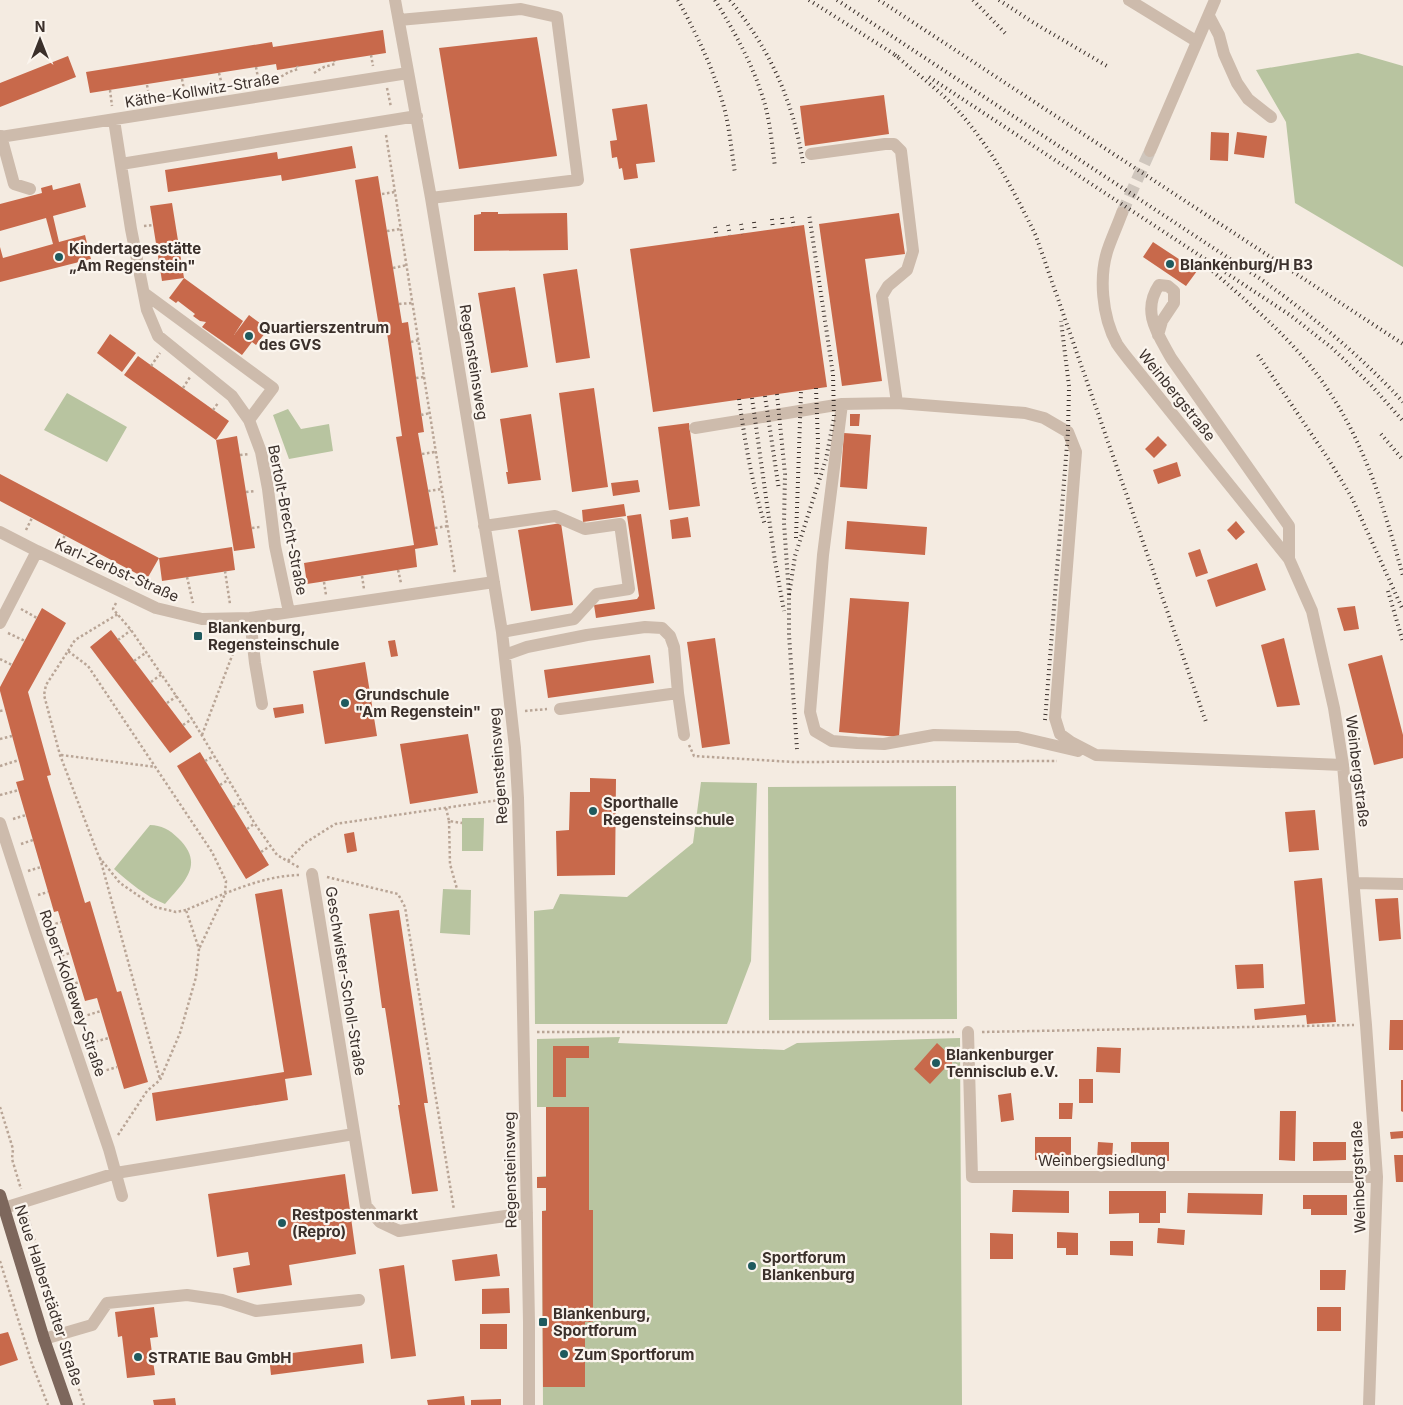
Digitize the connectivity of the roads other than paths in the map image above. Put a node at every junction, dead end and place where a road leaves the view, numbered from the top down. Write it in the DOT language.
graph roads {
  1 [pos="395,0"];
  2 [pos="1129,0"];
  3 [pos="1215,0"];
  4 [pos="1209,16"];
  5 [pos="399,20"];
  6 [pos="1196,41"];
  7 [pos="408,73"];
  8 [pos="417,116"];
  9 [pos="1271,117"];
  10 [pos="114,120"];
  11 [pos="1,137"];
  12 [pos="1150,151"];
  13 [pos="811,154"];
  14 [pos="121,164"];
  15 [pos="30,189"];
  16 [pos="431,198"];
  17 [pos="1122,213"];
  18 [pos="144,293"];
  19 [pos="1158,335"];
  20 [pos="897,403"];
  21 [pos="842,404"];
  22 [pos="250,420"];
  23 [pos="695,428"];
  24 [pos="484,526"];
  25 [pos="0,532"];
  26 [pos="37,551"];
  27 [pos="1289,560"];
  28 [pos="494,582"];
  29 [pos="289,612"];
  30 [pos="240,619"];
  31 [pos="4,628"];
  32 [pos="502,632"];
  33 [pos="505,654"];
  34 [pos="678,693"];
  35 [pos="262,704"];
  36 [pos="560,709"];
  37 [pos="684,735"];
  38 [pos="1096,755"];
  39 [pos="1343,765"];
  40 [pos="0,822"];
  41 [pos="312,874"];
  42 [pos="1354,884"];
  43 [pos="1403,884"];
  44 [pos="968,1032"];
  45 [pos="354,1134"];
  46 [pos="116,1173"];
  47 [pos="1377,1176"];
  48 [pos="122,1196"];
  49 [pos="2,1201"];
  50 [pos="527,1213"];
  51 [pos="359,1300"];
  52 [pos="44,1339"];
  53 [pos="67,1405"];
  54 [pos="529,1405"];
  55 [pos="1369,1405"];
  1 -- 5 [label="street, Regensteinsweg"];
  2 -- 6 [label="street"];
  3 -- 4 [label="street"];
  4 -- 6 [label="street"];
  4 -- 9 [label="street"];
  5 -- 7 [label="street, Regensteinsweg"];
  5 -- 16 [label="street"];
  6 -- 12 [label="street"];
  7 -- 8 [label="street, Regensteinsweg"];
  7 -- 10 [label="street, Käthe-Kollwitz-Straße"];
  8 -- 14 [label="street"];
  8 -- 16 [label="street, Regensteinsweg"];
  10 -- 11 [label="street, Käthe-Kollwitz-Straße"];
  10 -- 14 [label="street, Bertolt-Brecht-Straße"];
  11 -- 15 [label="street"];
  13 -- 20 [label="street"];
  14 -- 18 [label="street, Bertolt-Brecht-Straße"];
  16 -- 24 [label="street, Regensteinsweg"];
  17 -- 27 [label="street, Weinbergstraße"];
  18 -- 22 [label="street, Bertolt-Brecht-Straße"];
  18 -- 22 [label="street"];
  19 -- 27 [label="street"];
  20 -- 21 [label="street"];
  20 -- 38 [label="street"];
  21 -- 23 [label="street"];
  21 -- 38 [label="street"];
  22 -- 29 [label="street, Bertolt-Brecht-Straße"];
  24 -- 28 [label="street, Regensteinsweg"];
  24 -- 32 [label="street"];
  25 -- 26 [label="street, Karl-Zerbst-Straße"];
  26 -- 30 [label="street, Karl-Zerbst-Straße"];
  26 -- 31 [label="street"];
  27 -- 39 [label="street, Weinbergstraße"];
  28 -- 29 [label="street, Karl-Zerbst-Straße"];
  28 -- 32 [label="street, Regensteinsweg"];
  29 -- 30 [label="street, Karl-Zerbst-Straße"];
  30 -- 35 [label="street"];
  32 -- 33 [label="street, Regensteinsweg"];
  33 -- 34 [label="street"];
  33 -- 50 [label="street, Regensteinsweg"];
  34 -- 36 [label="street"];
  34 -- 37 [label="street"];
  38 -- 39 [label="street"];
  39 -- 42 [label="street, Weinbergstraße"];
  40 -- 46 [label="street, Robert-Koldewey-Straße"];
  41 -- 45 [label="street, Geschwister-Scholl-Straße"];
  42 -- 43 [label="street"];
  42 -- 47 [label="street, Weinbergstraße"];
  44 -- 47 [label="street, Weinbergsiedlung"];
  45 -- 46 [label="street"];
  45 -- 50 [label="street, Geschwister-Scholl-Straße"];
  46 -- 48 [label="street, Robert-Koldewey-Straße"];
  46 -- 49 [label="street"];
  47 -- 55 [label="street, Weinbergstraße"];
  49 -- 52 [label="main road, Neue Halberstädter Straße"];
  50 -- 54 [label="street, Regensteinsweg"];
  51 -- 52 [label="street"];
  52 -- 53 [label="main road, Neue Halberstädter Straße"];
}
